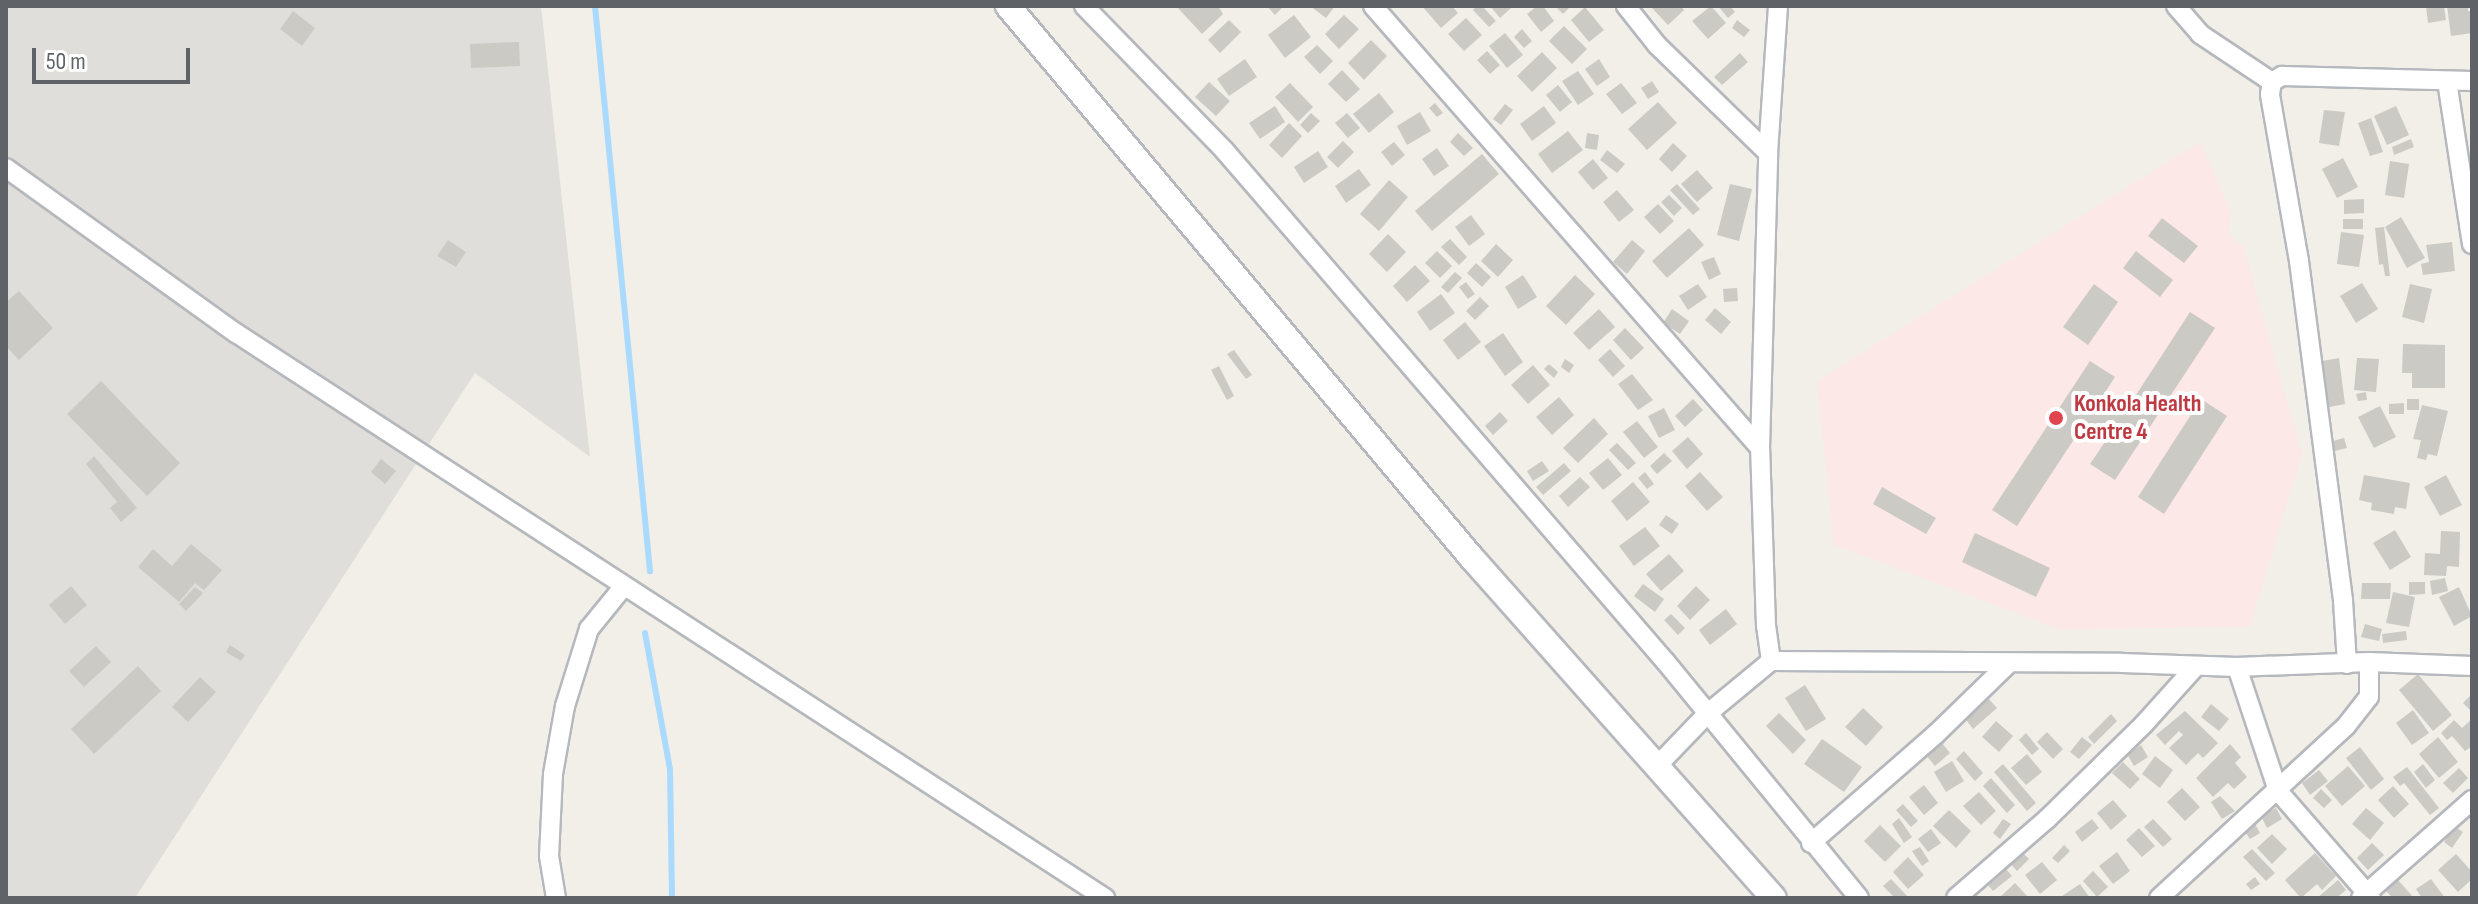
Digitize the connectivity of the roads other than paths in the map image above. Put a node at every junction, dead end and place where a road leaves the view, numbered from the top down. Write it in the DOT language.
graph roads {
  1 [pos="1008,6"];
  2 [pos="1084,6"];
  3 [pos="1373,6"];
  4 [pos="1626,6"];
  5 [pos="1778,6"];
  6 [pos="2176,6"];
  7 [pos="2447,81"];
  8 [pos="2472,81"];
  9 [pos="2272,82"];
  10 [pos="1768,153"];
  11 [pos="6,168"];
  12 [pos="2472,244"];
  13 [pos="1760,448"];
  14 [pos="624,586"];
  15 [pos="1771,661"];
  16 [pos="2369,662"];
  17 [pos="2347,664"];
  18 [pos="2007,665"];
  19 [pos="2196,666"];
  20 [pos="2472,666"];
  21 [pos="2237,667"];
  22 [pos="1707,714"];
  23 [pos="1658,765"];
  24 [pos="2278,791"];
  25 [pos="2472,800"];
  26 [pos="1811,843"];
  27 [pos="2366,896"];
  28 [pos="556,898"];
  29 [pos="1105,898"];
  30 [pos="1774,898"];
  31 [pos="1859,898"];
  32 [pos="1956,898"];
  33 [pos="2159,898"];
  1 -- 23 [label="street"];
  2 -- 22 [label="street"];
  3 -- 13 [label="street"];
  4 -- 10 [label="street"];
  5 -- 10 [label="street"];
  6 -- 9 [label="street"];
  7 -- 8 [label="street"];
  7 -- 9 [label="street"];
  7 -- 12 [label="street"];
  9 -- 17 [label="street"];
  10 -- 13 [label="street"];
  11 -- 14 [label="street"];
  13 -- 15 [label="street"];
  14 -- 28 [label="street"];
  14 -- 29 [label="street"];
  15 -- 18 [label="street"];
  15 -- 22 [label="street"];
  16 -- 17 [label="street"];
  16 -- 20 [label="street"];
  16 -- 24 [label="street"];
  17 -- 21 [label="street"];
  18 -- 19 [label="street"];
  18 -- 26 [label="street"];
  19 -- 21 [label="street"];
  19 -- 32 [label="street"];
  21 -- 24 [label="street"];
  22 -- 23 [label="street"];
  22 -- 26 [label="street"];
  23 -- 30 [label="street"];
  24 -- 27 [label="street"];
  24 -- 33 [label="street"];
  25 -- 27 [label="street"];
  26 -- 31 [label="street"];
}
